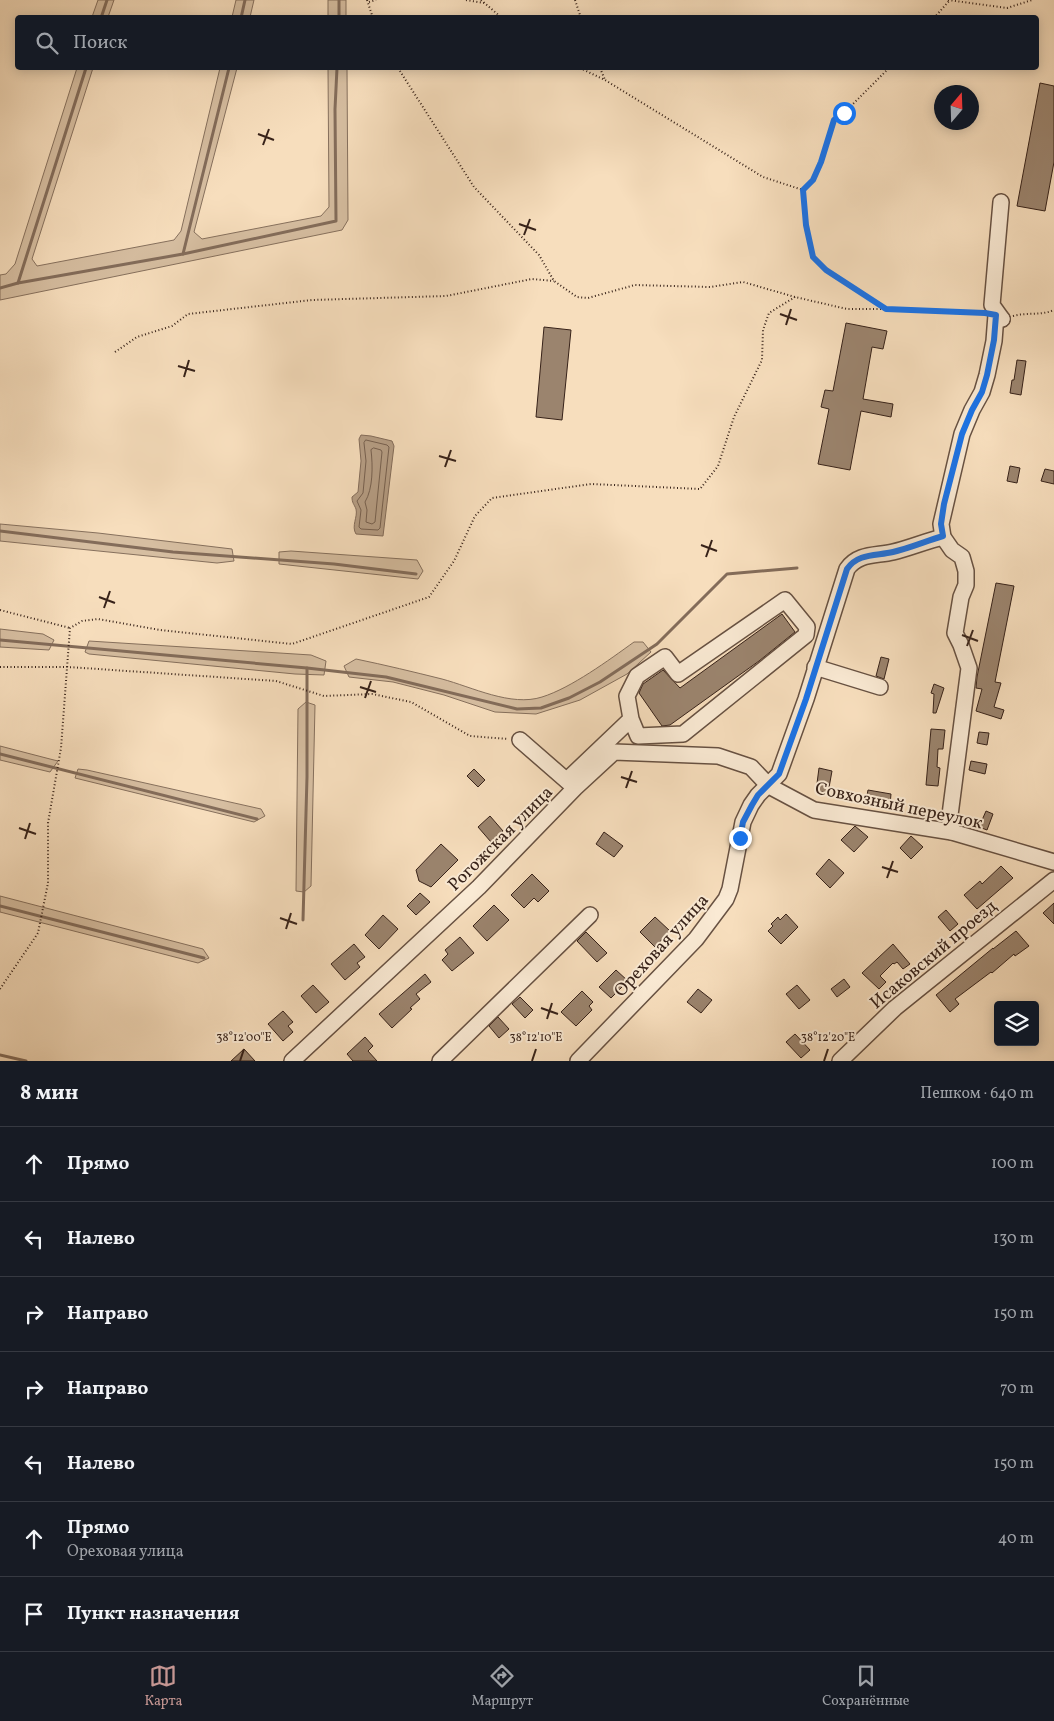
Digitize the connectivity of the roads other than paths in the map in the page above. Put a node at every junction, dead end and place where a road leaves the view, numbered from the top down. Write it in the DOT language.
graph roads {
  1 [pos="1001,202"];
  2 [pos="943,536"];
  3 [pos="815,667"];
  4 [pos="880,687"];
  5 [pos="631,719"];
  6 [pos="520,740"];
  7 [pos="571,784"];
  8 [pos="769,786"];
  9 [pos="952,832"];
  10 [pos="1054,862"];
  11 [pos="1054,880"];
  12 [pos="590,915"];
  13 [pos="292,1061"];
  14 [pos="440,1061"];
  15 [pos="578,1061"];
  16 [pos="840,1061"];
  1 -- 2 [label="street"];
  2 -- 3 [label="street, Ореховая улица"];
  2 -- 9 [label="street"];
  3 -- 4 [label="street"];
  3 -- 8 [label="street, Ореховая улица"];
  5 -- 5 [label="street"];
  5 -- 7 [label="street"];
  6 -- 7 [label="street"];
  7 -- 8 [label="street, Рогожская улица"];
  7 -- 13 [label="street, Рогожская улица"];
  8 -- 9 [label="street, Совхозный переулок"];
  8 -- 15 [label="street, Ореховая улица"];
  9 -- 10 [label="street, Совхозный переулок"];
  11 -- 16 [label="street, Исаковский проезд"];
  12 -- 14 [label="street"];
}
